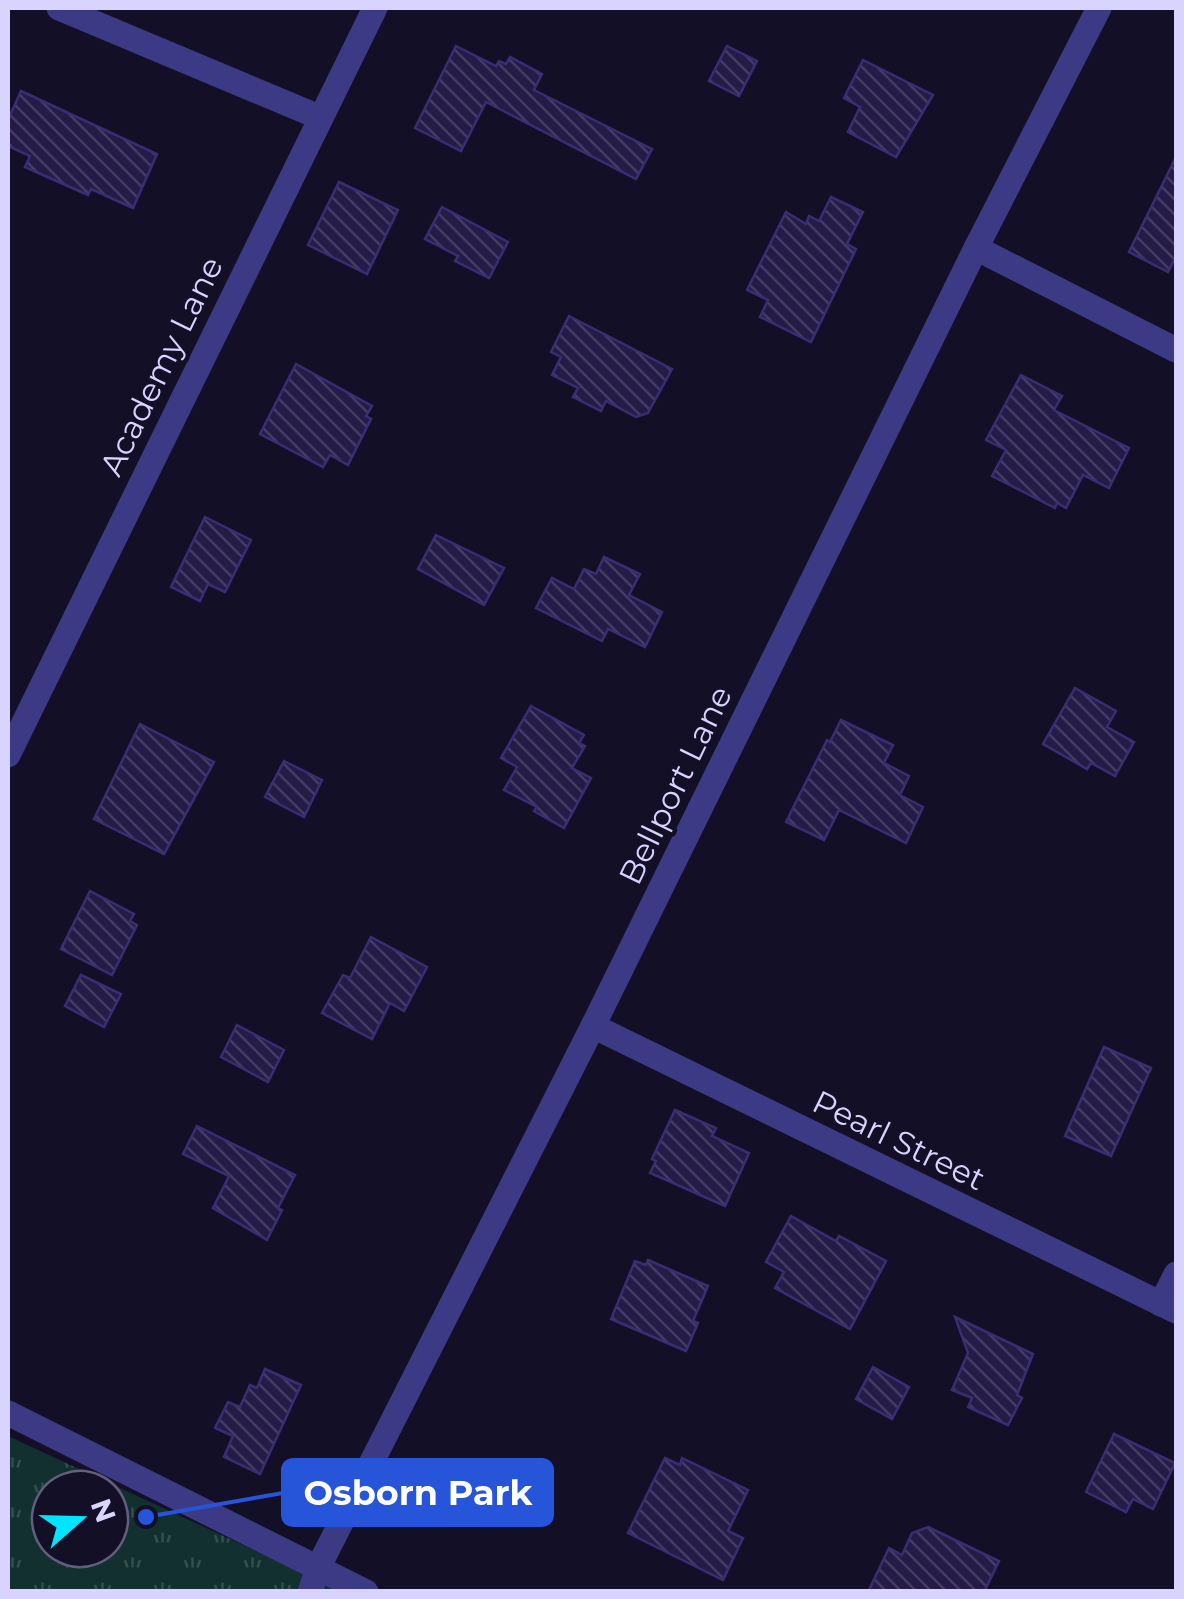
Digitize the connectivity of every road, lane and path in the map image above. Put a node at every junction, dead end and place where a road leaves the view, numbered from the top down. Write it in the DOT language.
graph roads {
  1 [pos="59,8"];
  2 [pos="375,8"];
  3 [pos="1099,8"];
  4 [pos="320,117"];
  5 [pos="976,248"];
  6 [pos="1176,350"];
  7 [pos="8,754"];
  8 [pos="593,1026"];
  9 [pos="1176,1274"];
  10 [pos="1169,1308"];
  11 [pos="8,1414"];
  12 [pos="314,1580"];
  13 [pos="366,1592"];
  1 -- 4 [label="street"];
  2 -- 4 [label="street, Academy Lane"];
  3 -- 5 [label="street, Bellport Lane"];
  4 -- 7 [label="street, Academy Lane"];
  5 -- 6 [label="street"];
  5 -- 8 [label="street, Bellport Lane"];
  8 -- 10 [label="street, Pearl Street"];
  8 -- 12 [label="street, Bellport Lane"];
  9 -- 10 [label="street"];
  11 -- 12 [label="street"];
  12 -- 13 [label="street"];
}
